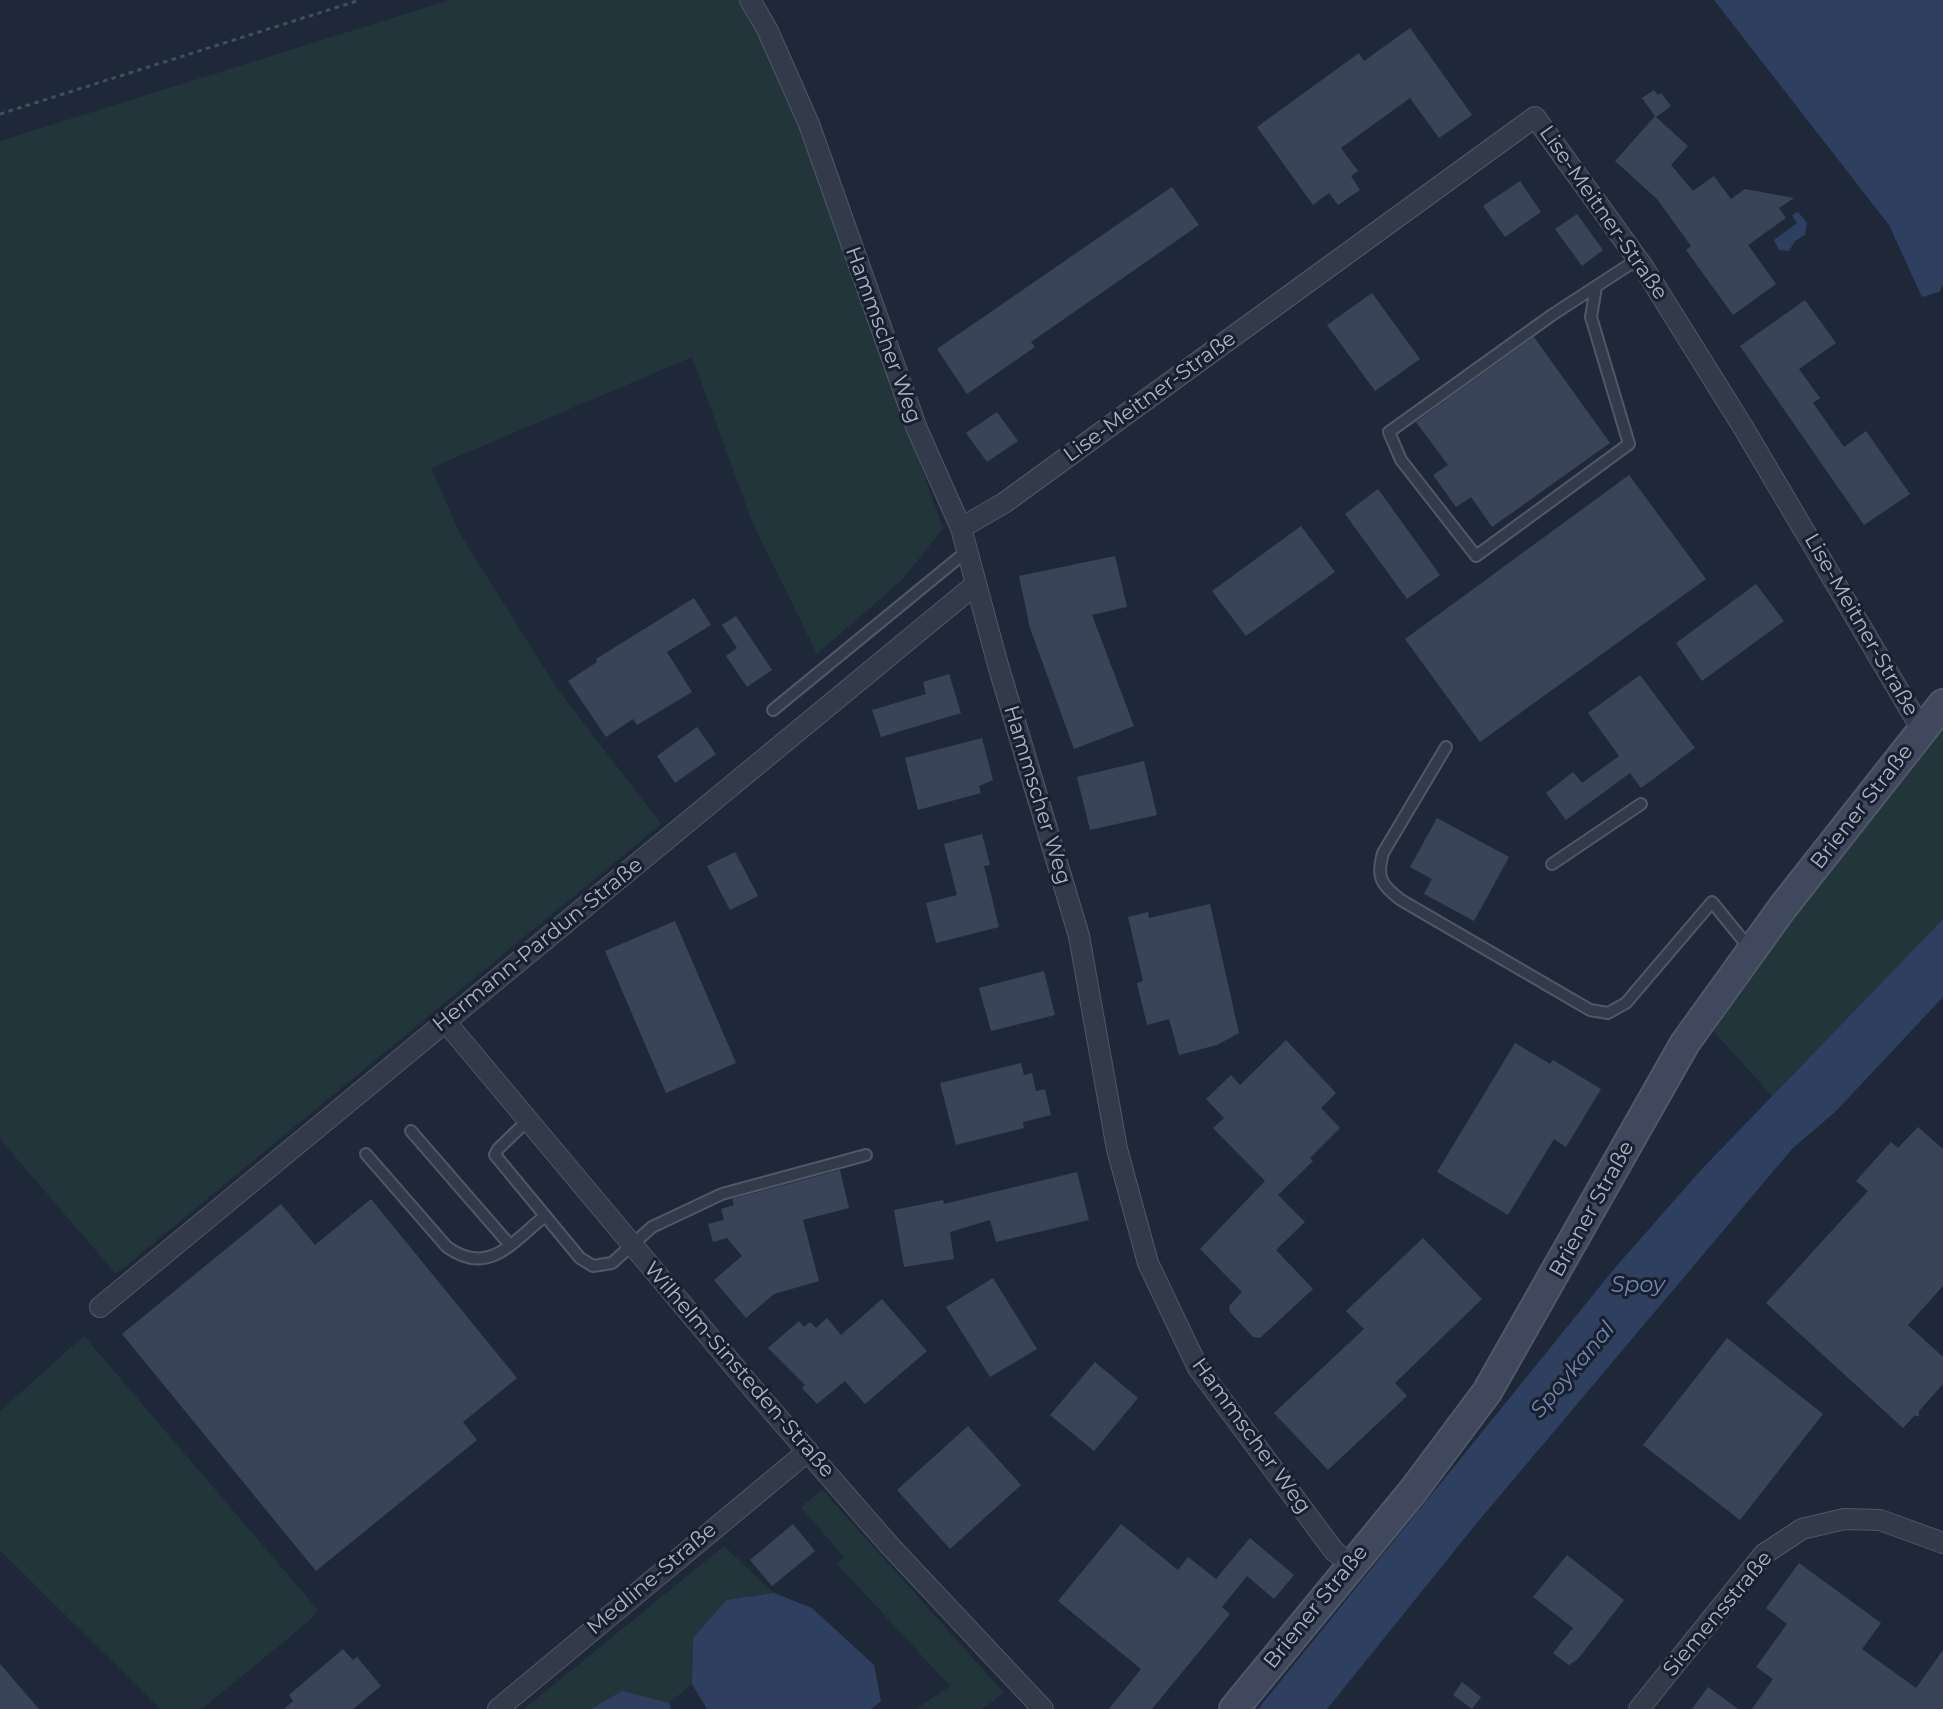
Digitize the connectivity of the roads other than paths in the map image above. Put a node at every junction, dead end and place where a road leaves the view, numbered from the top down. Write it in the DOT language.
graph roads {
  1 [pos="750,0"];
  2 [pos="1638,259"];
  3 [pos="1596,287"];
  4 [pos="961,528"];
  5 [pos="967,551"];
  6 [pos="976,584"];
  7 [pos="1943,704"];
  8 [pos="773,710"];
  9 [pos="1922,730"];
  10 [pos="1446,747"];
  11 [pos="1641,804"];
  12 [pos="1552,864"];
  13 [pos="1751,950"];
  14 [pos="445,1021"];
  15 [pos="527,1121"];
  16 [pos="411,1131"];
  17 [pos="366,1154"];
  18 [pos="866,1155"];
  19 [pos="545,1216"];
  20 [pos="509,1244"];
  21 [pos="631,1244"];
  22 [pos="100,1307"];
  23 [pos="808,1451"];
  24 [pos="1943,1543"];
  25 [pos="1350,1564"];
  26 [pos="498,1709"];
  27 [pos="1042,1709"];
  28 [pos="1234,1709"];
  29 [pos="1639,1709"];
  1 -- 4 [label="street, Hammscher Weg"];
  2 -- 3 [label="lane"];
  2 -- 4 [label="street, Lise-Meitner-Straße"];
  2 -- 9 [label="street, Lise-Meitner-Straße"];
  3 -- 3 [label="lane"];
  4 -- 5 [label="street, Hammscher Weg"];
  5 -- 6 [label="street, Hammscher Weg"];
  5 -- 8 [label="lane"];
  6 -- 14 [label="street, Hermann-Pardun-Straße"];
  6 -- 25 [label="street, Hammscher Weg"];
  7 -- 9 [label="street, Briener Straße"];
  9 -- 13 [label="street, Briener Straße"];
  10 -- 13 [label="lane"];
  11 -- 12 [label="lane"];
  13 -- 25 [label="street, Briener Straße"];
  14 -- 15 [label="street, Wilhelm-Sinsteden-Straße"];
  14 -- 22 [label="street, Hermann-Pardun-Straße"];
  15 -- 19 [label="lane"];
  15 -- 21 [label="street, Wilhelm-Sinsteden-Straße"];
  16 -- 20 [label="lane"];
  17 -- 20 [label="lane"];
  18 -- 21 [label="lane"];
  19 -- 20 [label="lane"];
  19 -- 21 [label="lane"];
  21 -- 23 [label="street, Wilhelm-Sinsteden-Straße"];
  23 -- 26 [label="street, Medline-Straße"];
  23 -- 27 [label="street, Wilhelm-Sinsteden-Straße"];
  24 -- 29 [label="street, Siemensstraße"];
  25 -- 28 [label="street, Briener Straße"];
}
